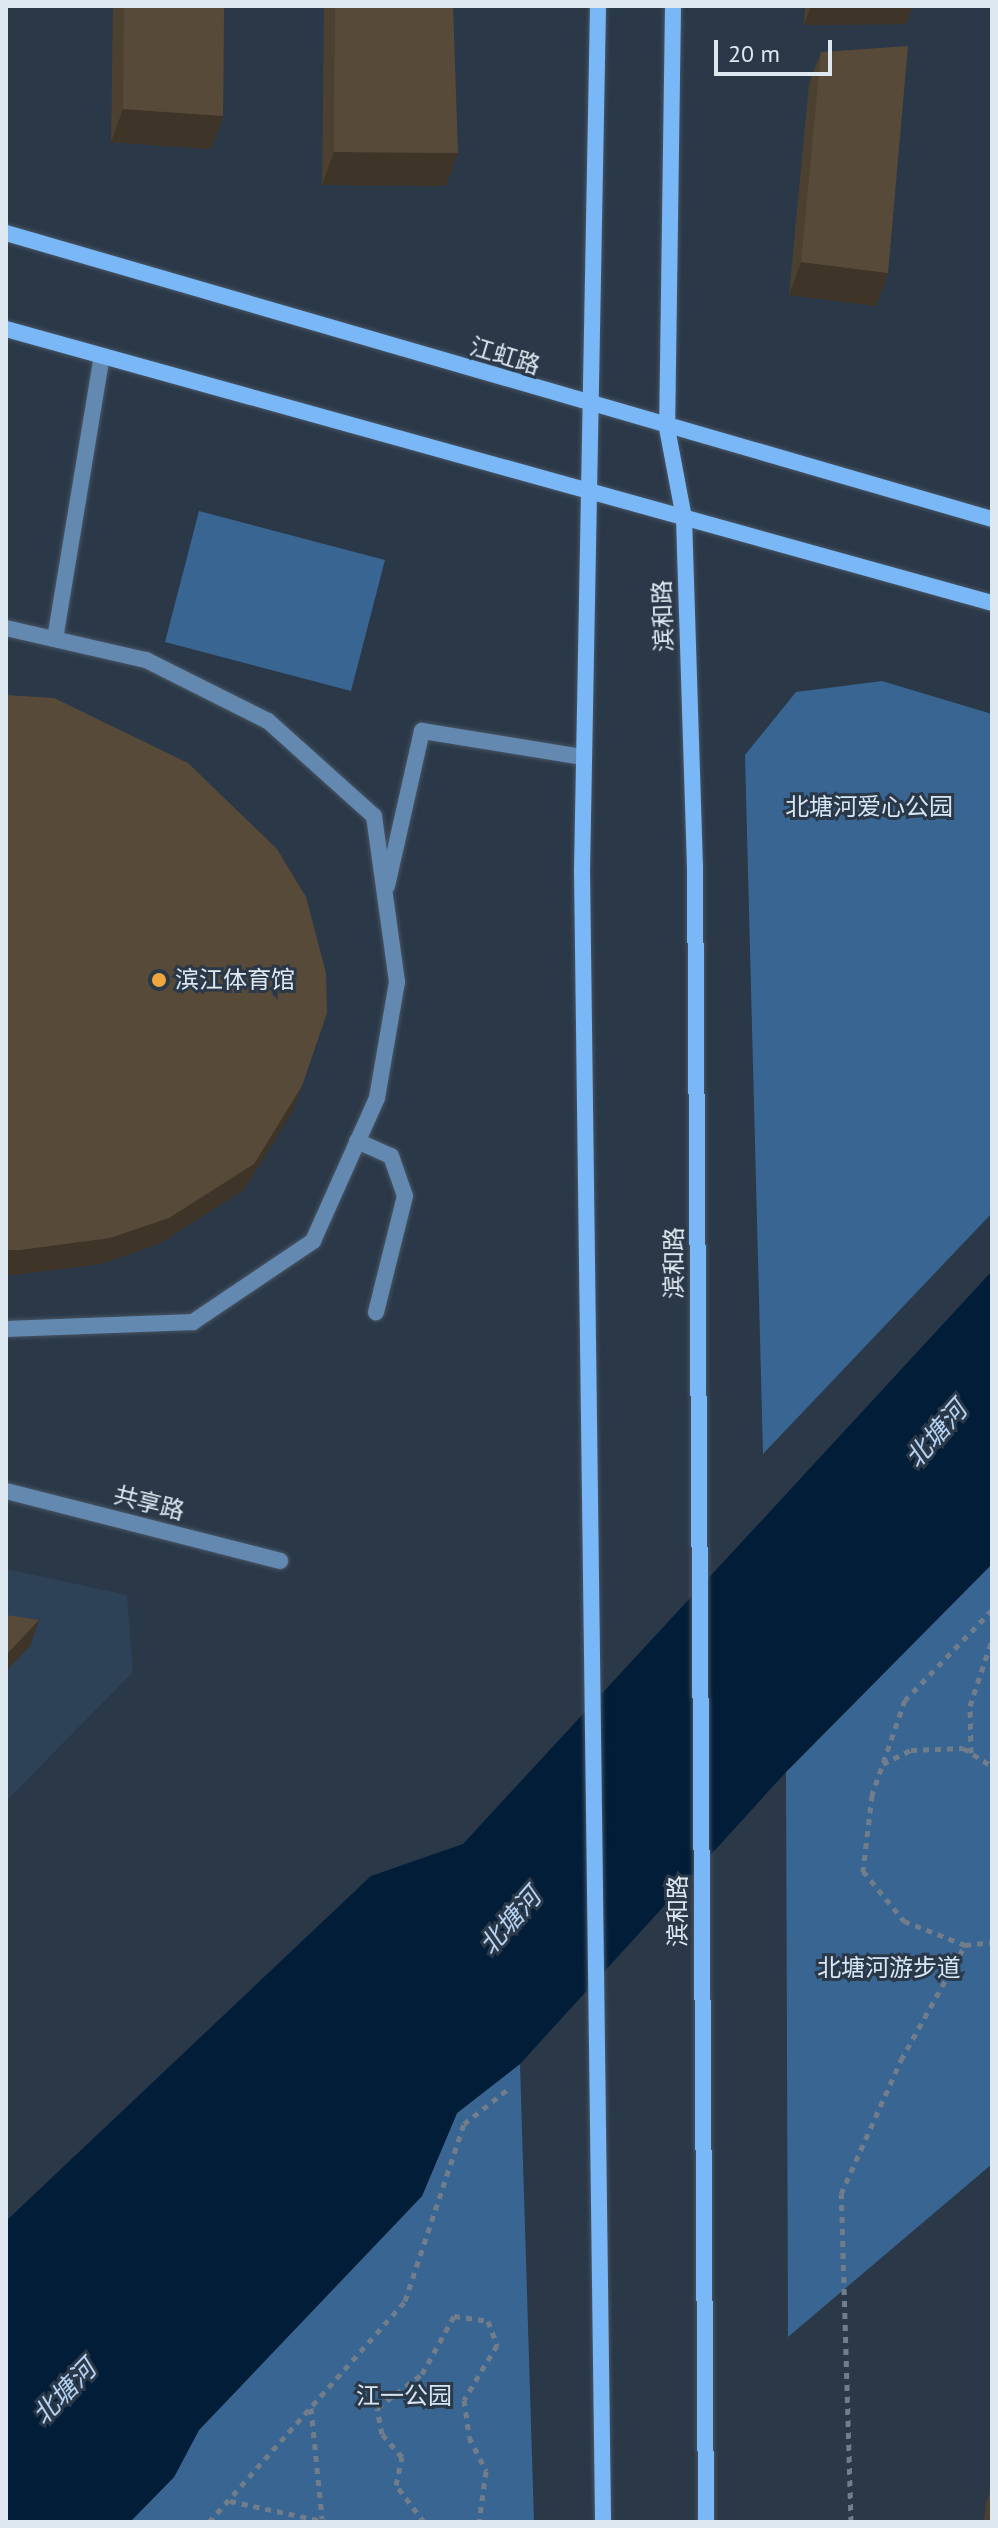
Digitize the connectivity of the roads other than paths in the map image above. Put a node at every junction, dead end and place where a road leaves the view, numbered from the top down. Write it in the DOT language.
graph roads {
  1 [pos="598,6"];
  2 [pos="673,6"];
  3 [pos="6,233"];
  4 [pos="6,329"];
  5 [pos="102,356"];
  6 [pos="591,406"];
  7 [pos="667,428"];
  8 [pos="590,488"];
  9 [pos="684,518"];
  10 [pos="992,519"];
  11 [pos="992,603"];
  12 [pos="6,628"];
  13 [pos="55,639"];
  14 [pos="583,757"];
  15 [pos="385,896"];
  16 [pos="357,1141"];
  17 [pos="376,1312"];
  18 [pos="6,1329"];
  19 [pos="6,1491"];
  20 [pos="280,1561"];
  21 [pos="603,2522"];
  22 [pos="706,2522"];
  1 -- 6 [label="main road"];
  2 -- 7 [label="main road, 滨和路"];
  3 -- 6 [label="main road, 江虹路"];
  4 -- 5 [label="main road"];
  5 -- 8 [label="main road"];
  5 -- 13 [label="street"];
  6 -- 7 [label="main road, 江虹路"];
  6 -- 8 [label="main road"];
  7 -- 9 [label="main road, 滨和路"];
  7 -- 10 [label="main road, 江虹路"];
  8 -- 9 [label="main road"];
  8 -- 14 [label="main road"];
  9 -- 11 [label="main road"];
  9 -- 22 [label="main road, 滨和路"];
  12 -- 13 [label="street"];
  13 -- 15 [label="street"];
  14 -- 15 [label="street"];
  14 -- 21 [label="main road"];
  15 -- 16 [label="street"];
  16 -- 17 [label="street"];
  16 -- 18 [label="street"];
  19 -- 20 [label="street, 共享路"];
}
